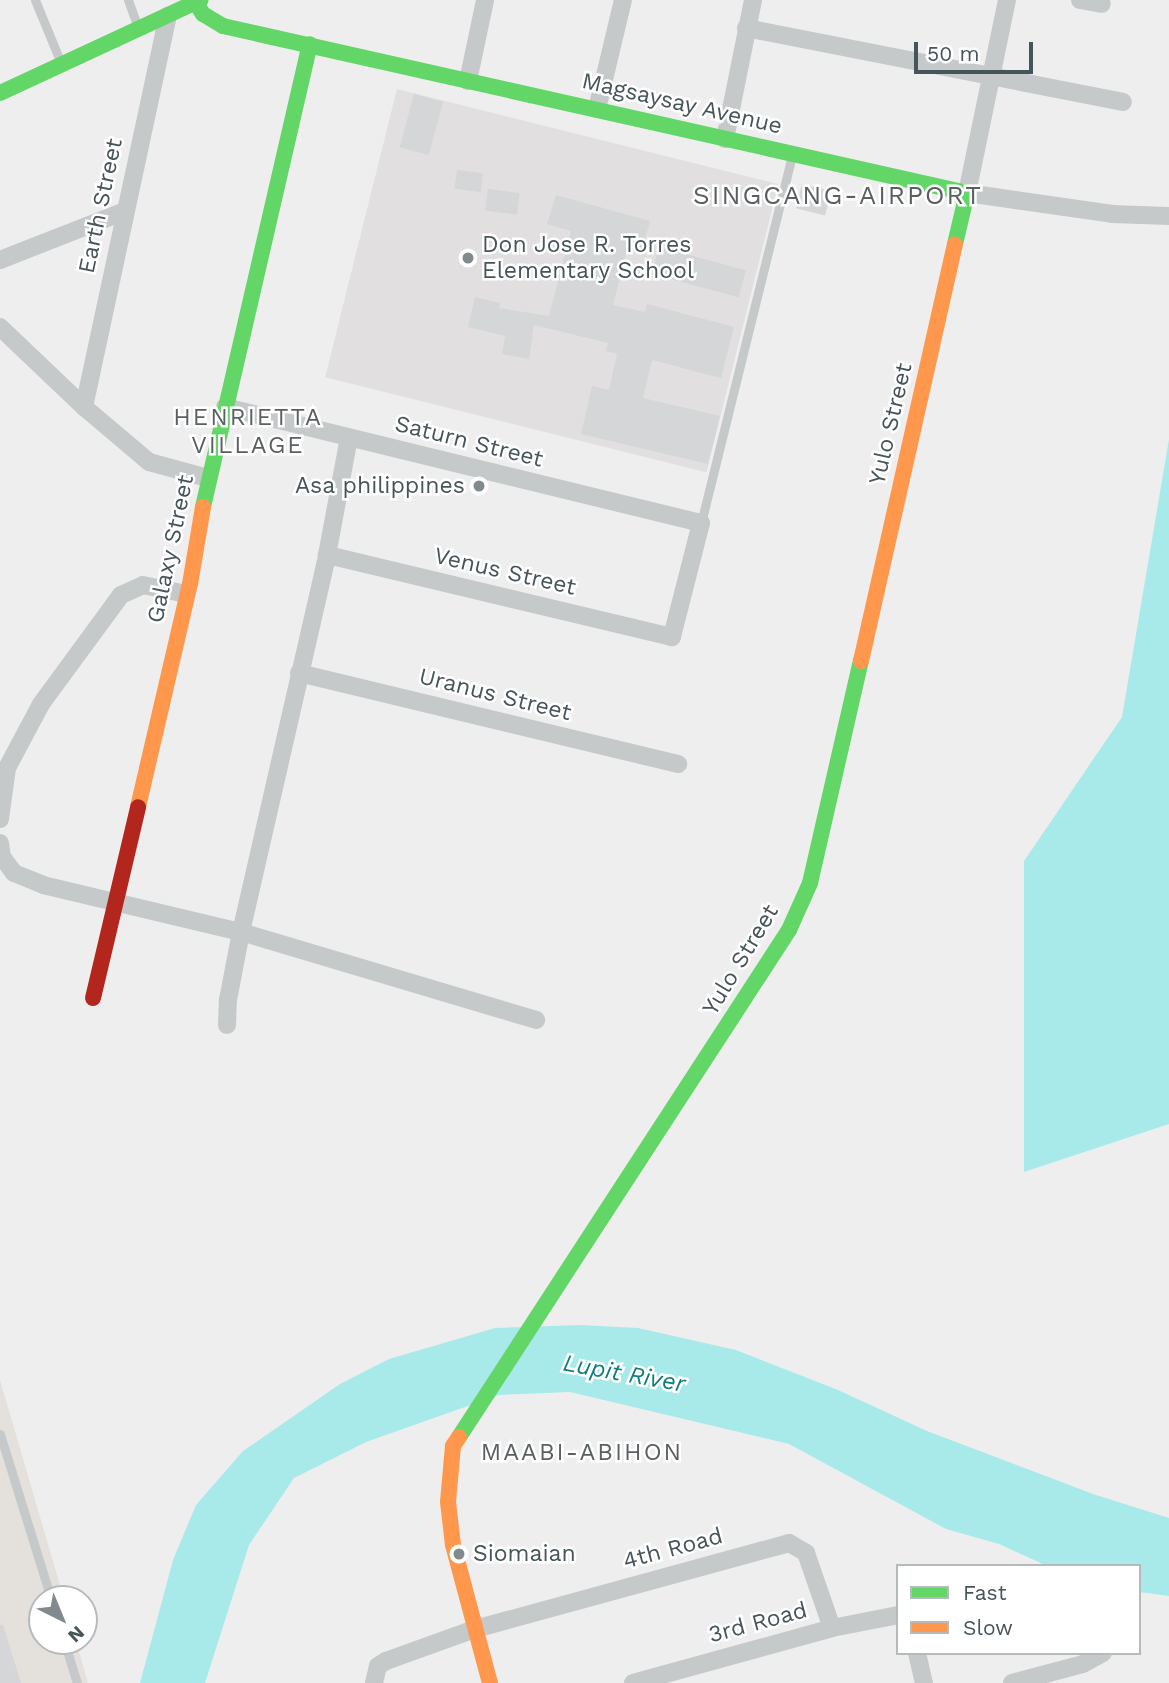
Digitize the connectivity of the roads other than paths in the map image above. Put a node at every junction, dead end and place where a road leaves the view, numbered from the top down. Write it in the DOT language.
graph roads {
  1 [pos="34,0"];
  2 [pos="128,0"];
  3 [pos="485,0"];
  4 [pos="623,0"];
  5 [pos="753,0"];
  6 [pos="1007,0"];
  7 [pos="1080,0"];
  8 [pos="198,1"];
  9 [pos="1102,4"];
  10 [pos="168,16"];
  11 [pos="138,28"];
  12 [pos="746,28"];
  13 [pos="310,44"];
  14 [pos="61,63"];
  15 [pos="990,76"];
  16 [pos="468,81"];
  17 [pos="0,93"];
  18 [pos="1123,102"];
  19 [pos="597,109"];
  20 [pos="725,139"];
  21 [pos="792,155"];
  22 [pos="967,193"];
  23 [pos="125,211"];
  24 [pos="1169,216"];
  25 [pos="0,260"];
  26 [pos="0,327"];
  27 [pos="83,407"];
  28 [pos="225,407"];
  29 [pos="349,438"];
  30 [pos="208,478"];
  31 [pos="701,523"];
  32 [pos="327,555"];
  33 [pos="186,594"];
  34 [pos="299,673"];
  35 [pos="678,764"];
  36 [pos="0,819"];
  37 [pos="1,850"];
  38 [pos="114,900"];
  39 [pos="241,932"];
  40 [pos="93,999"];
  41 [pos="536,1020"];
  42 [pos="227,1025"];
  43 [pos="0,1434"];
  44 [pos="47,1585"];
  45 [pos="896,1615"];
  46 [pos="832,1628"];
  47 [pos="475,1629"];
  48 [pos="68,1655"];
  49 [pos="917,1655"];
  50 [pos="1099,1655"];
  51 [pos="77,1683"];
  52 [pos="374,1683"];
  53 [pos="490,1683"];
  54 [pos="633,1683"];
  55 [pos="924,1683"];
  56 [pos="1012,1683"];
  1 -- 14 [label="lane"];
  2 -- 11 [label="lane"];
  3 -- 16 [label="street"];
  4 -- 19 [label="street"];
  5 -- 12 [label="street"];
  6 -- 15 [label="street"];
  7 -- 9 [label="street"];
  8 -- 10 [label="street"];
  8 -- 13 [label="street, Magsaysay Avenue"];
  10 -- 11 [label="street"];
  10 -- 23 [label="street, Earth Street"];
  11 -- 14 [label="street"];
  12 -- 15 [label="street"];
  12 -- 20 [label="street"];
  13 -- 16 [label="street, Magsaysay Avenue"];
  13 -- 28 [label="street, Galaxy Street"];
  14 -- 17 [label="street"];
  15 -- 18 [label="street"];
  15 -- 22 [label="street"];
  16 -- 19 [label="street, Magsaysay Avenue"];
  19 -- 20 [label="street, Magsaysay Avenue"];
  20 -- 21 [label="street, Magsaysay Avenue"];
  21 -- 22 [label="street, Magsaysay Avenue"];
  21 -- 31 [label="lane"];
  22 -- 24 [label="street, Magsaysay Avenue"];
  22 -- 47 [label="street, Yulo Street"];
  23 -- 25 [label="street"];
  23 -- 27 [label="street, Earth Street"];
  26 -- 27 [label="street"];
  27 -- 30 [label="street"];
  28 -- 29 [label="street, Saturn Street"];
  28 -- 30 [label="street, Galaxy Street"];
  29 -- 31 [label="street, Saturn Street"];
  29 -- 32 [label="street"];
  30 -- 33 [label="street, Galaxy Street"];
  31 -- 32 [label="street, Venus Street"];
  32 -- 34 [label="street"];
  33 -- 36 [label="street"];
  33 -- 38 [label="street, Galaxy Street"];
  34 -- 35 [label="street, Uranus Street"];
  34 -- 39 [label="street"];
  37 -- 38 [label="street"];
  38 -- 39 [label="street"];
  38 -- 40 [label="street, Galaxy Street"];
  39 -- 41 [label="street"];
  39 -- 42 [label="street"];
  43 -- 44 [label="lane"];
  45 -- 46 [label="street, 3rd Road"];
  46 -- 47 [label="street, 4th Road"];
  46 -- 54 [label="street, 3rd Road"];
  47 -- 52 [label="street, 4th Road"];
  47 -- 53 [label="street, Yulo Street"];
  48 -- 51 [label="lane"];
  49 -- 55 [label="street"];
  50 -- 56 [label="street"];
}
